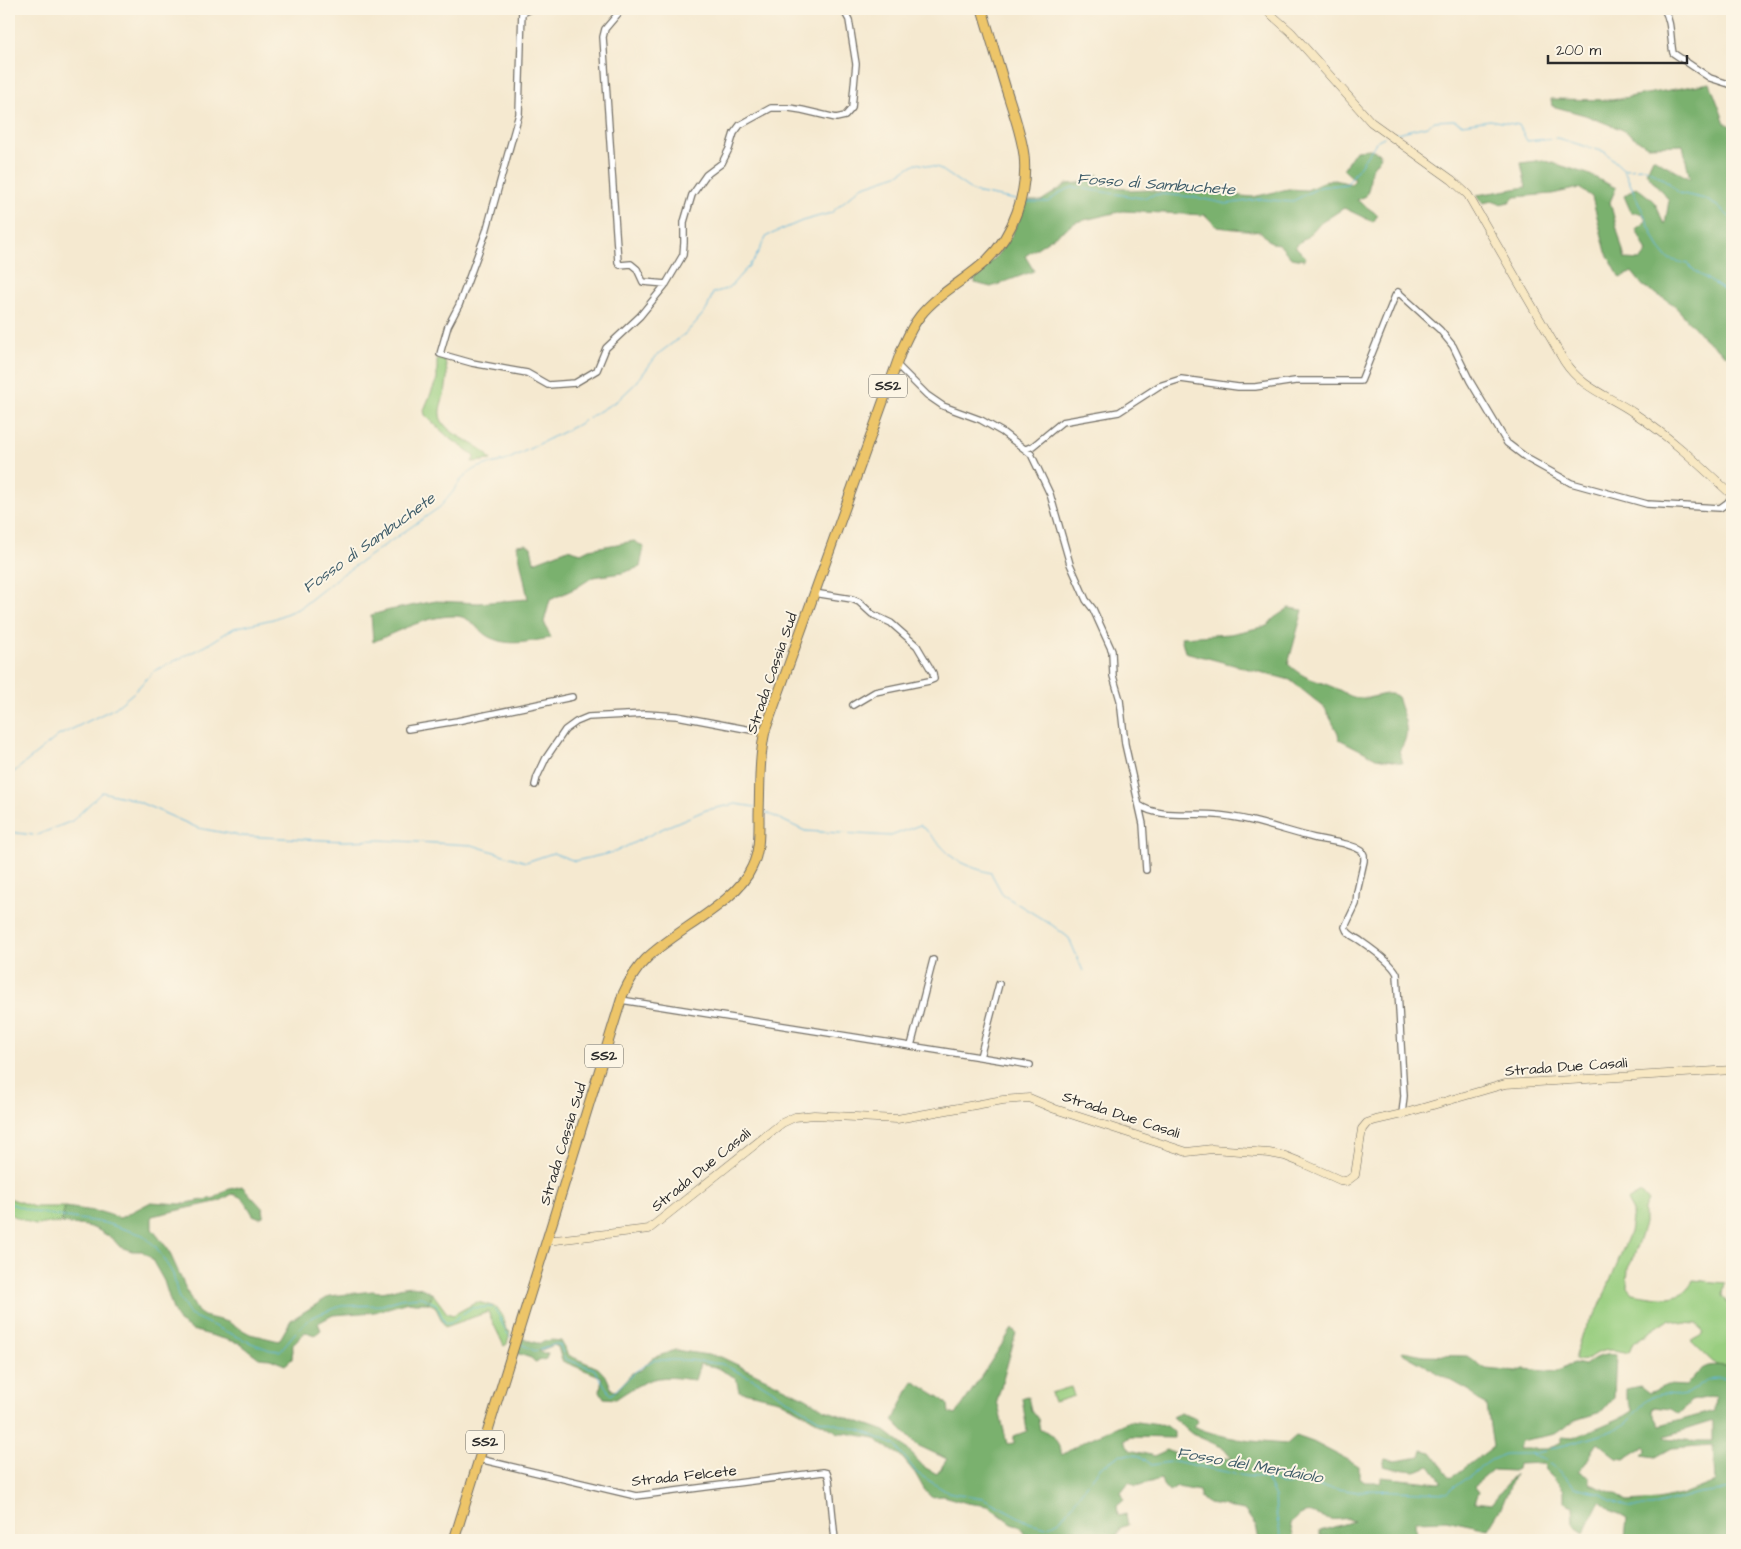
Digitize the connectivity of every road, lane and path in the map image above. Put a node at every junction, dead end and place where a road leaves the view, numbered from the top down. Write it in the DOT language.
graph roads {
  1 [pos="531,9"];
  2 [pos="622,9"];
  3 [pos="843,9"];
  4 [pos="982,9"];
  5 [pos="1265,9"];
  6 [pos="1664,9"];
  7 [pos="523,11"];
  8 [pos="1732,85"];
  9 [pos="666,284"];
  10 [pos="896,364"];
  11 [pos="1026,448"];
  12 [pos="1732,496"];
  13 [pos="814,593"];
  14 [pos="572,697"];
  15 [pos="852,704"];
  16 [pos="408,729"];
  17 [pos="765,731"];
  18 [pos="536,785"];
  19 [pos="1139,804"];
  20 [pos="1146,870"];
  21 [pos="933,960"];
  22 [pos="999,984"];
  23 [pos="621,1000"];
  24 [pos="911,1046"];
  25 [pos="980,1057"];
  26 [pos="1030,1065"];
  27 [pos="1732,1070"];
  28 [pos="1402,1114"];
  29 [pos="547,1241"];
  30 [pos="479,1460"];
  31 [pos="454,1540"];
  32 [pos="835,1540"];
  1 -- 7 [label="street"];
  2 -- 9 [label="street"];
  3 -- 9 [label="street"];
  4 -- 10 [label="main road, Strada Cassia Sud / SS2"];
  5 -- 12 [label="street"];
  6 -- 8 [label="street"];
  7 -- 9 [label="street"];
  10 -- 11 [label="street"];
  10 -- 13 [label="main road, Strada Cassia Sud / SS2"];
  11 -- 12 [label="street"];
  11 -- 19 [label="street"];
  13 -- 15 [label="street"];
  13 -- 17 [label="main road, Strada Cassia Sud / SS2"];
  14 -- 16 [label="street"];
  17 -- 18 [label="street"];
  17 -- 23 [label="main road, Strada Cassia Sud / SS2"];
  19 -- 20 [label="street"];
  19 -- 28 [label="street"];
  21 -- 24 [label="street"];
  22 -- 25 [label="street"];
  23 -- 24 [label="street"];
  23 -- 29 [label="main road, Strada Cassia Sud / SS2"];
  24 -- 25 [label="street"];
  25 -- 26 [label="street"];
  27 -- 28 [label="street, Strada Due Casali"];
  28 -- 29 [label="street, Strada Due Casali"];
  29 -- 30 [label="main road, Strada Cassia Sud / SS2"];
  30 -- 31 [label="main road, Strada Cassia Sud / SS2"];
  30 -- 32 [label="street, Strada Felcete"];
}
